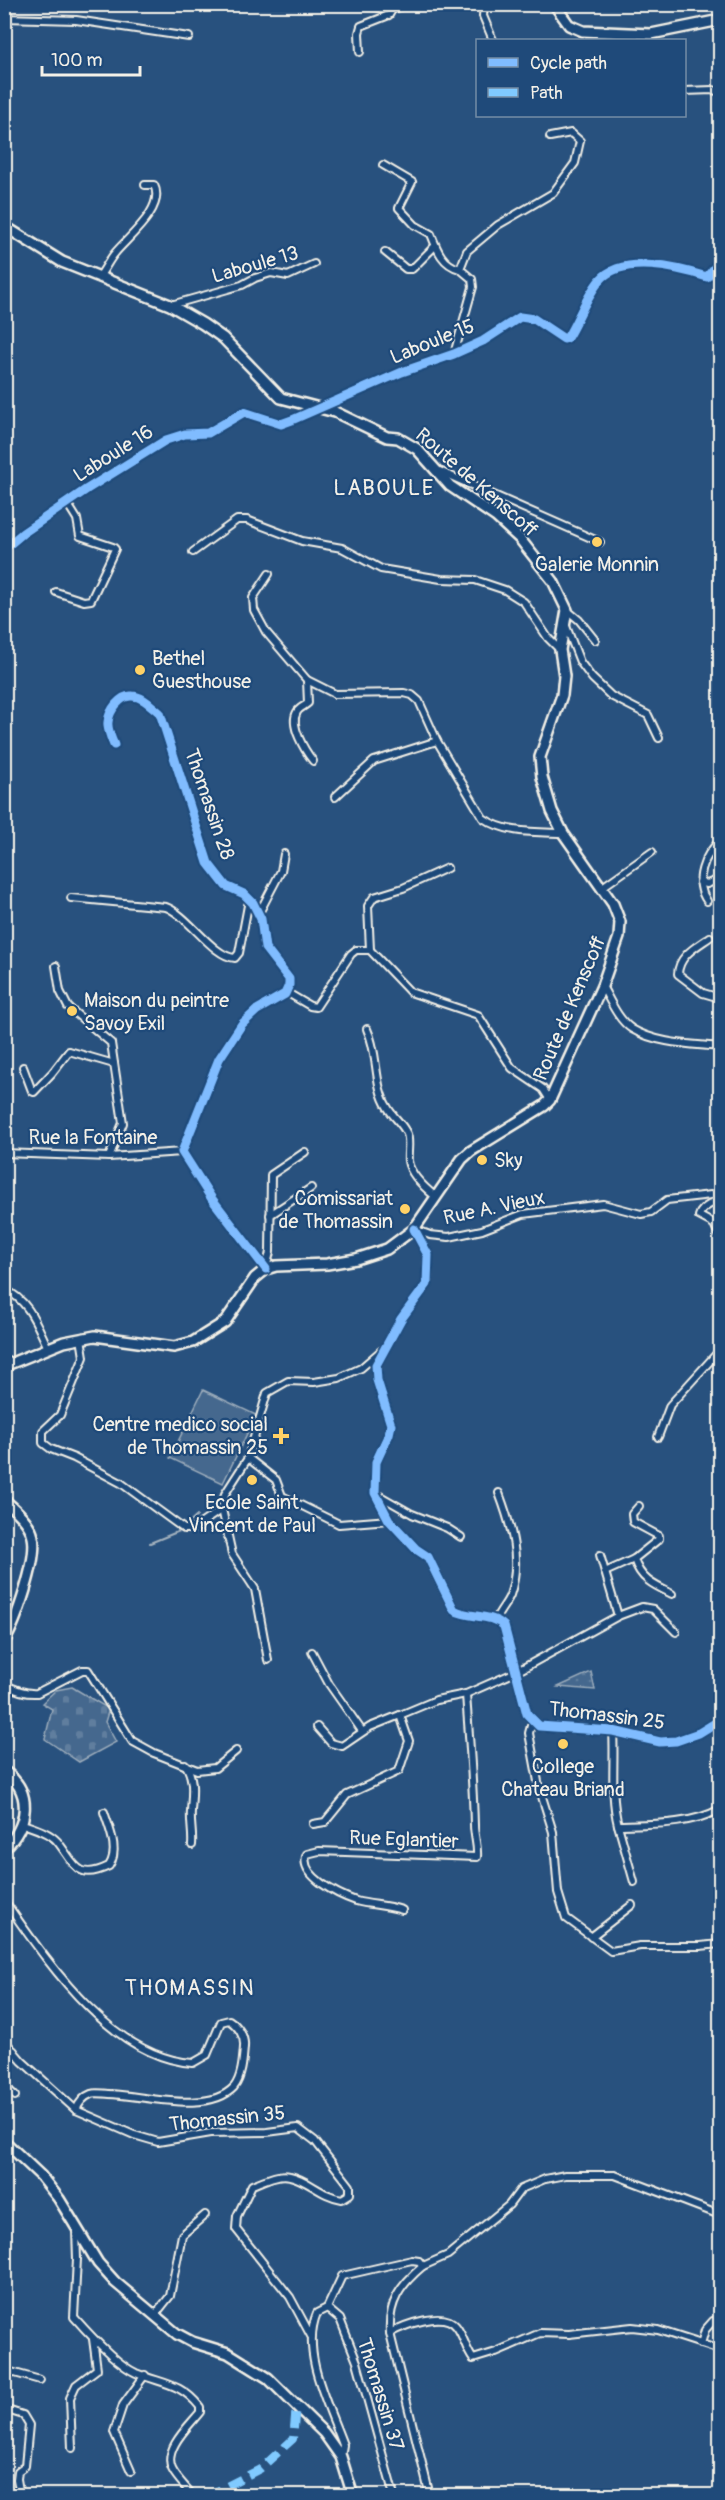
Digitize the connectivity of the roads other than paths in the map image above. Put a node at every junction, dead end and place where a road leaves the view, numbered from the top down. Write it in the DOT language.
graph roads {
  1 [pos="371,4"];
  2 [pos="484,4"];
  3 [pos="554,4"];
  4 [pos="398,6"];
  5 [pos="4,18"];
  6 [pos="720,20"];
  7 [pos="189,37"];
  8 [pos="652,37"];
  9 [pos="493,39"];
  10 [pos="360,52"];
  11 [pos="686,91"];
  12 [pos="720,92"];
  13 [pos="550,137"];
  14 [pos="383,165"];
  15 [pos="145,185"];
  16 [pos="4,226"];
  17 [pos="435,246"];
  18 [pos="385,252"];
  19 [pos="720,261"];
  20 [pos="314,264"];
  21 [pos="460,269"];
  22 [pos="99,277"];
  23 [pos="170,305"];
  24 [pos="454,354"];
  25 [pos="318,407"];
  26 [pos="436,470"];
  27 [pos="67,503"];
  28 [pos="600,542"];
  29 [pos="4,549"];
  30 [pos="193,552"];
  31 [pos="268,574"];
  32 [pos="56,592"];
  33 [pos="567,610"];
  34 [pos="566,625"];
  35 [pos="595,640"];
  36 [pos="560,650"];
  37 [pos="307,680"];
  38 [pos="659,738"];
  39 [pos="437,741"];
  40 [pos="114,745"];
  41 [pos="313,761"];
  42 [pos="336,797"];
  43 [pos="563,833"];
  44 [pos="720,840"];
  45 [pos="652,852"];
  46 [pos="284,854"];
  47 [pos="447,868"];
  48 [pos="720,879"];
  49 [pos="700,882"];
  50 [pos="600,888"];
  51 [pos="71,898"];
  52 [pos="249,900"];
  53 [pos="707,901"];
  54 [pos="259,913"];
  55 [pos="710,938"];
  56 [pos="370,950"];
  57 [pos="56,966"];
  58 [pos="602,986"];
  59 [pos="286,993"];
  60 [pos="720,998"];
  61 [pos="367,1029"];
  62 [pos="720,1047"];
  63 [pos="114,1064"];
  64 [pos="24,1067"];
  65 [pos="550,1100"];
  66 [pos="182,1152"];
  67 [pos="305,1152"];
  68 [pos="4,1153"];
  69 [pos="108,1157"];
  70 [pos="312,1188"];
  71 [pos="720,1195"];
  72 [pos="436,1197"];
  73 [pos="270,1215"];
  74 [pos="414,1229"];
  75 [pos="720,1237"];
  76 [pos="266,1269"];
  77 [pos="4,1289"];
  78 [pos="81,1338"];
  79 [pos="48,1348"];
  80 [pos="382,1349"];
  81 [pos="720,1350"];
  82 [pos="4,1366"];
  83 [pos="658,1437"];
  84 [pos="248,1458"];
  85 [pos="375,1493"];
  86 [pos="499,1493"];
  87 [pos="4,1500"];
  88 [pos="639,1506"];
  89 [pos="222,1509"];
  90 [pos="388,1520"];
  91 [pos="461,1537"];
  92 [pos="600,1555"];
  93 [pos="634,1559"];
  94 [pos="605,1572"];
  95 [pos="672,1594"];
  96 [pos="618,1616"];
  97 [pos="496,1619"];
  98 [pos="676,1632"];
  99 [pos="4,1642"];
  100 [pos="312,1652"];
  101 [pos="268,1660"];
  102 [pos="516,1671"];
  103 [pos="4,1684"];
  104 [pos="466,1694"];
  105 [pos="400,1715"];
  106 [pos="720,1720"];
  107 [pos="532,1722"];
  108 [pos="317,1727"];
  109 [pos="362,1731"];
  110 [pos="613,1731"];
  111 [pos="236,1751"];
  112 [pos="184,1764"];
  113 [pos="4,1771"];
  114 [pos="720,1809"];
  115 [pos="104,1812"];
  116 [pos="23,1824"];
  117 [pos="313,1824"];
  118 [pos="618,1825"];
  119 [pos="192,1845"];
  120 [pos="4,1849"];
  121 [pos="634,1882"];
  122 [pos="4,1900"];
  123 [pos="632,1905"];
  124 [pos="402,1910"];
  125 [pos="591,1937"];
  126 [pos="720,1944"];
  127 [pos="4,2040"];
  128 [pos="14,2051"];
  129 [pos="4,2058"];
  130 [pos="4,2085"];
  131 [pos="15,2096"];
  132 [pos="76,2110"];
  133 [pos="4,2140"];
  134 [pos="205,2215"];
  135 [pos="720,2215"];
  136 [pos="76,2226"];
  137 [pos="423,2266"];
  138 [pos="327,2308"];
  139 [pos="155,2314"];
  140 [pos="720,2320"];
  141 [pos="390,2333"];
  142 [pos="311,2336"];
  143 [pos="93,2339"];
  144 [pos="701,2344"];
  145 [pos="720,2350"];
  146 [pos="4,2370"];
  147 [pos="145,2375"];
  148 [pos="40,2380"];
  149 [pos="4,2409"];
  150 [pos="72,2448"];
  151 [pos="341,2457"];
  152 [pos="130,2471"];
  153 [pos="20,2496"];
  154 [pos="193,2496"];
  155 [pos="353,2496"];
  156 [pos="394,2496"];
  157 [pos="430,2496"];
  1 -- 4 [label="main road"];
  2 -- 9 [label="street"];
  3 -- 8 [label="main road"];
  4 -- 10 [label="street"];
  5 -- 7 [label="street"];
  6 -- 8 [label="main road"];
  11 -- 12 [label="street"];
  13 -- 21 [label="street"];
  14 -- 17 [label="street"];
  15 -- 22 [label="street"];
  16 -- 22 [label="main road, Route de Kenscoff"];
  17 -- 18 [label="street"];
  17 -- 21 [label="street"];
  19 -- 24 [label="street, Laboule 15"];
  20 -- 23 [label="street, Laboule 13"];
  21 -- 24 [label="street"];
  22 -- 23 [label="main road, Route de Kenscoff"];
  23 -- 25 [label="main road, Route de Kenscoff"];
  24 -- 25 [label="street, Laboule 15"];
  25 -- 26 [label="main road, Route de Kenscoff"];
  25 -- 27 [label="street, Laboule 16"];
  26 -- 28 [label="street"];
  26 -- 33 [label="main road, Route de Kenscoff"];
  27 -- 29 [label="street, Laboule 16"];
  27 -- 32 [label="street"];
  30 -- 36 [label="street"];
  31 -- 37 [label="street"];
  33 -- 34 [label="main road, Route de Kenscoff"];
  33 -- 35 [label="street"];
  34 -- 36 [label="main road, Route de Kenscoff"];
  34 -- 38 [label="street"];
  36 -- 43 [label="main road, Route de Kenscoff"];
  37 -- 39 [label="street"];
  37 -- 41 [label="street"];
  39 -- 42 [label="street"];
  39 -- 43 [label="street"];
  40 -- 52 [label="street, Thomassin 28"];
  43 -- 50 [label="main road, Route de Kenscoff"];
  44 -- 49 [label="street"];
  45 -- 50 [label="street"];
  46 -- 54 [label="street"];
  47 -- 56 [label="street"];
  48 -- 49 [label="street"];
  49 -- 53 [label="street"];
  50 -- 58 [label="main road, Route de Kenscoff"];
  51 -- 52 [label="street"];
  52 -- 54 [label="street, Thomassin 28"];
  54 -- 59 [label="street, Thomassin 28"];
  55 -- 60 [label="street"];
  56 -- 59 [label="street"];
  56 -- 65 [label="street"];
  57 -- 63 [label="street"];
  58 -- 62 [label="street"];
  58 -- 65 [label="main road, Route de Kenscoff"];
  59 -- 66 [label="street"];
  61 -- 72 [label="street"];
  63 -- 64 [label="street"];
  63 -- 69 [label="street"];
  65 -- 72 [label="main road, Route de Kenscoff"];
  66 -- 69 [label="street, Rue la Fontaine"];
  66 -- 76 [label="street"];
  67 -- 73 [label="street"];
  68 -- 69 [label="street, Rue la Fontaine"];
  70 -- 73 [label="street"];
  71 -- 74 [label="street, Rue A. Vieux"];
  71 -- 75 [label="street, Rue A. Vieux"];
  72 -- 74 [label="main road, Route de Kenscoff"];
  73 -- 76 [label="street"];
  74 -- 76 [label="main road, Route de Kenscoff"];
  74 -- 80 [label="street"];
  76 -- 78 [label="main road"];
  77 -- 79 [label="street"];
  78 -- 79 [label="main road"];
  78 -- 89 [label="street"];
  79 -- 82 [label="main road"];
  80 -- 84 [label="street"];
  80 -- 85 [label="street"];
  81 -- 83 [label="street"];
  84 -- 89 [label="street"];
  84 -- 90 [label="street"];
  85 -- 90 [label="street"];
  85 -- 91 [label="street"];
  86 -- 97 [label="street"];
  87 -- 99 [label="main road"];
  88 -- 93 [label="street"];
  89 -- 101 [label="street"];
  90 -- 97 [label="street"];
  92 -- 94 [label="street"];
  93 -- 94 [label="street"];
  93 -- 95 [label="street"];
  94 -- 96 [label="street"];
  96 -- 98 [label="street"];
  96 -- 102 [label="street"];
  97 -- 102 [label="street, Thomassin 25"];
  100 -- 109 [label="street"];
  102 -- 104 [label="street"];
  102 -- 107 [label="street, Thomassin 25"];
  103 -- 112 [label="street"];
  104 -- 105 [label="street"];
  104 -- 124 [label="street, Rue Eglantier"];
  105 -- 109 [label="street"];
  105 -- 117 [label="street"];
  106 -- 110 [label="street, Thomassin 25"];
  107 -- 110 [label="street, Thomassin 25"];
  107 -- 125 [label="street, Thomassin 25"];
  108 -- 109 [label="street"];
  110 -- 118 [label="street"];
  111 -- 112 [label="street"];
  112 -- 119 [label="street"];
  113 -- 116 [label="main road"];
  114 -- 118 [label="street"];
  115 -- 116 [label="street"];
  116 -- 120 [label="main road"];
  118 -- 121 [label="street"];
  122 -- 132 [label="street"];
  123 -- 125 [label="street"];
  125 -- 126 [label="street"];
  127 -- 128 [label="street, Thomassin 35"];
  128 -- 129 [label="street"];
  128 -- 132 [label="street, Thomassin 35"];
  130 -- 131 [label="street"];
  132 -- 142 [label="street, Thomassin 35"];
  133 -- 136 [label="main road"];
  134 -- 139 [label="street"];
  135 -- 137 [label="street"];
  136 -- 139 [label="main road"];
  136 -- 143 [label="street"];
  137 -- 138 [label="street"];
  137 -- 141 [label="street"];
  138 -- 142 [label="street"];
  138 -- 156 [label="street, Thomassin 37"];
  139 -- 151 [label="main road"];
  140 -- 144 [label="street"];
  141 -- 144 [label="street"];
  141 -- 157 [label="street"];
  142 -- 151 [label="street"];
  143 -- 147 [label="street"];
  143 -- 150 [label="street"];
  144 -- 145 [label="street"];
  146 -- 148 [label="street"];
  147 -- 152 [label="street"];
  147 -- 154 [label="street"];
  149 -- 153 [label="street"];
  151 -- 155 [label="main road"];
}
